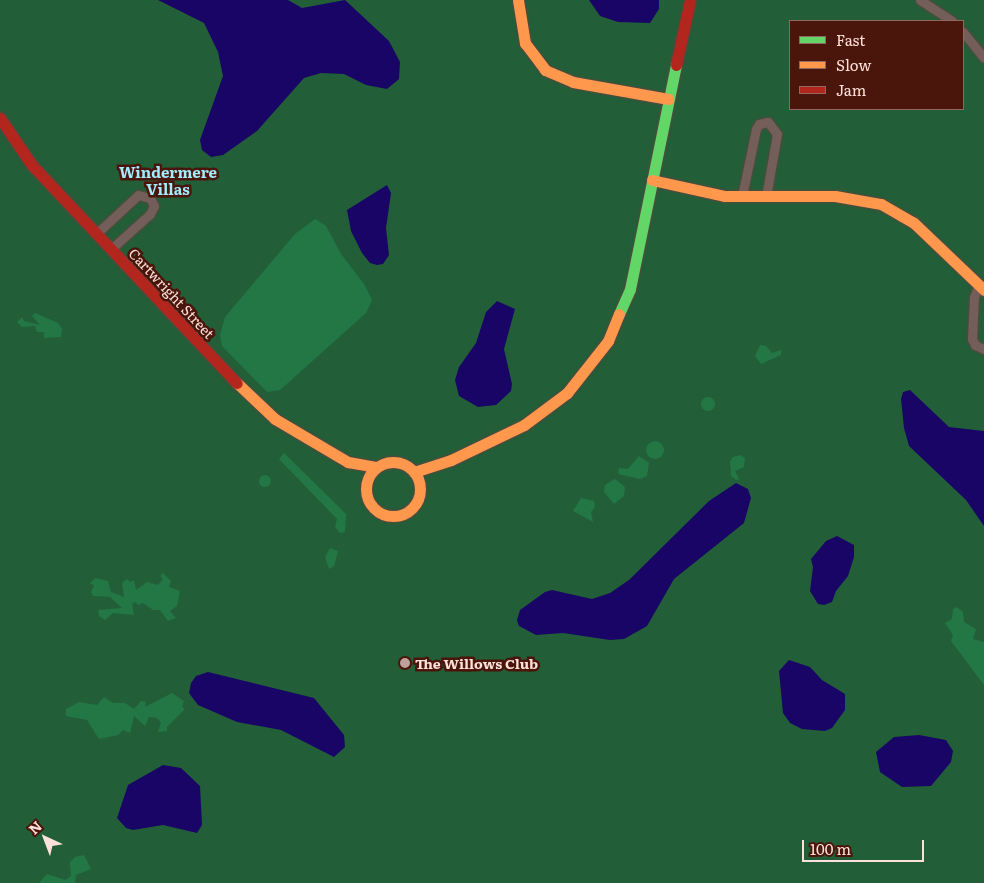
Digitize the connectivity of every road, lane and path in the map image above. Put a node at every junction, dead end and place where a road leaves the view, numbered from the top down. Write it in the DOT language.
graph roads {
  1 [pos="518,0"];
  2 [pos="690,0"];
  3 [pos="920,0"];
  4 [pos="950,20"];
  5 [pos="964,33"];
  6 [pos="984,58"];
  7 [pos="668,99"];
  8 [pos="0,118"];
  9 [pos="652,180"];
  10 [pos="742,196"];
  11 [pos="766,197"];
  12 [pos="96,234"];
  13 [pos="111,249"];
  14 [pos="982,288"];
  15 [pos="984,349"];
  16 [pos="451,460"];
  17 [pos="348,462"];
  18 [pos="376,467"];
  19 [pos="414,472"];
  20 [pos="366,482"];
  21 [pos="420,487"];
  1 -- 7 [label="street"];
  2 -- 7 [label="street"];
  3 -- 4 [label="street"];
  5 -- 6 [label="street"];
  7 -- 9 [label="street"];
  8 -- 12 [label="street, Cartwright Street"];
  9 -- 10 [label="street"];
  9 -- 16 [label="street"];
  10 -- 11 [label="street"];
  10 -- 11 [label="street"];
  11 -- 14 [label="street"];
  12 -- 13 [label="street, Cartwright Street"];
  12 -- 13 [label="street"];
  13 -- 17 [label="street, Cartwright Street"];
  14 -- 15 [label="street"];
  16 -- 19 [label="street"];
  16 -- 21 [label="street"];
  17 -- 18 [label="street, Cartwright Street"];
  17 -- 20 [label="street, Cartwright Street"];
  18 -- 19 [label="street"];
  18 -- 20 [label="street"];
  19 -- 21 [label="street"];
  20 -- 21 [label="street"];
}
